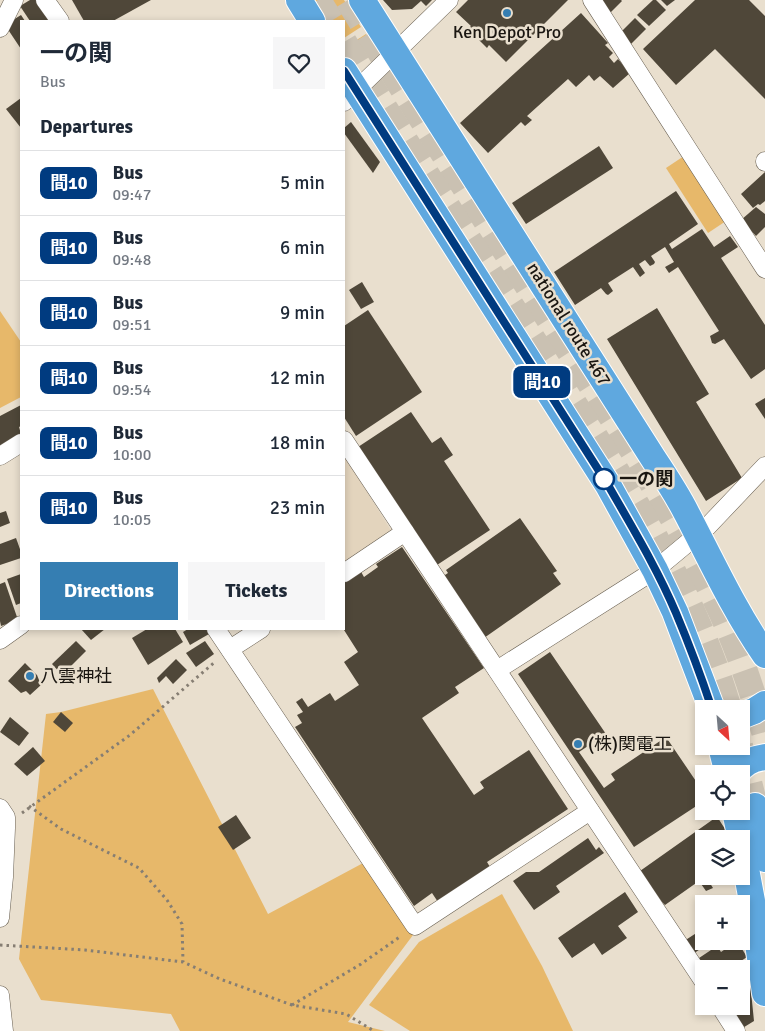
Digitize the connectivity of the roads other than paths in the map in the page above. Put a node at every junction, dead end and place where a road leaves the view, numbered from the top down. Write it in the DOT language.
graph roads {
  1 [pos="14,0"];
  2 [pos="45,0"];
  3 [pos="300,0"];
  4 [pos="362,0"];
  5 [pos="449,0"];
  6 [pos="592,0"];
  7 [pos="59,20"];
  8 [pos="311,20"];
  9 [pos="0,28"];
  10 [pos="396,52"];
  11 [pos="348,88"];
  12 [pos="759,244"];
  13 [pos="765,269"];
  14 [pos="345,442"];
  15 [pos="20,444"];
  16 [pos="0,456"];
  17 [pos="765,466"];
  18 [pos="405,532"];
  19 [pos="698,534"];
  20 [pos="655,570"];
  21 [pos="345,572"];
  22 [pos="20,626"];
  23 [pos="217,630"];
  24 [pos="258,630"];
  25 [pos="0,640"];
  26 [pos="230,649"];
  27 [pos="765,655"];
  28 [pos="497,670"];
  29 [pos="709,700"];
  30 [pos="765,704"];
  31 [pos="750,713"];
  32 [pos="750,719"];
  33 [pos="765,724"];
  34 [pos="765,756"];
  35 [pos="744,765"];
  36 [pos="0,808"];
  37 [pos="590,811"];
  38 [pos="749,820"];
  39 [pos="765,859"];
  40 [pos="749,885"];
  41 [pos="0,918"];
  42 [pos="695,968"];
  43 [pos="765,993"];
  44 [pos="0,995"];
  45 [pos="726,1015"];
  46 [pos="4,1031"];
  47 [pos="736,1031"];
  1 -- 9 [label="street"];
  2 -- 7 [label="street"];
  3 -- 8 [label="highway"];
  4 -- 10 [label="highway, national route 467"];
  5 -- 10 [label="street"];
  6 -- 12 [label="street"];
  10 -- 11 [label="street"];
  10 -- 19 [label="highway, national route 467"];
  11 -- 20 [label="highway"];
  12 -- 13 [label="street"];
  14 -- 18 [label="street"];
  15 -- 16 [label="street"];
  17 -- 19 [label="street"];
  18 -- 21 [label="street"];
  18 -- 28 [label="street"];
  19 -- 20 [label="street"];
  19 -- 27 [label="highway, national route 467"];
  20 -- 28 [label="street"];
  20 -- 29 [label="highway"];
  22 -- 25 [label="street"];
  23 -- 26 [label="street"];
  24 -- 26 [label="street"];
  26 -- 37 [label="street"];
  28 -- 37 [label="street"];
  30 -- 31 [label="highway"];
  32 -- 33 [label="highway"];
  34 -- 35 [label="highway"];
  36 -- 41 [label="street"];
  37 -- 42 [label="street"];
  38 -- 39 [label="highway"];
  40 -- 43 [label="highway"];
  44 -- 46 [label="street"];
  45 -- 47 [label="street"];
}
